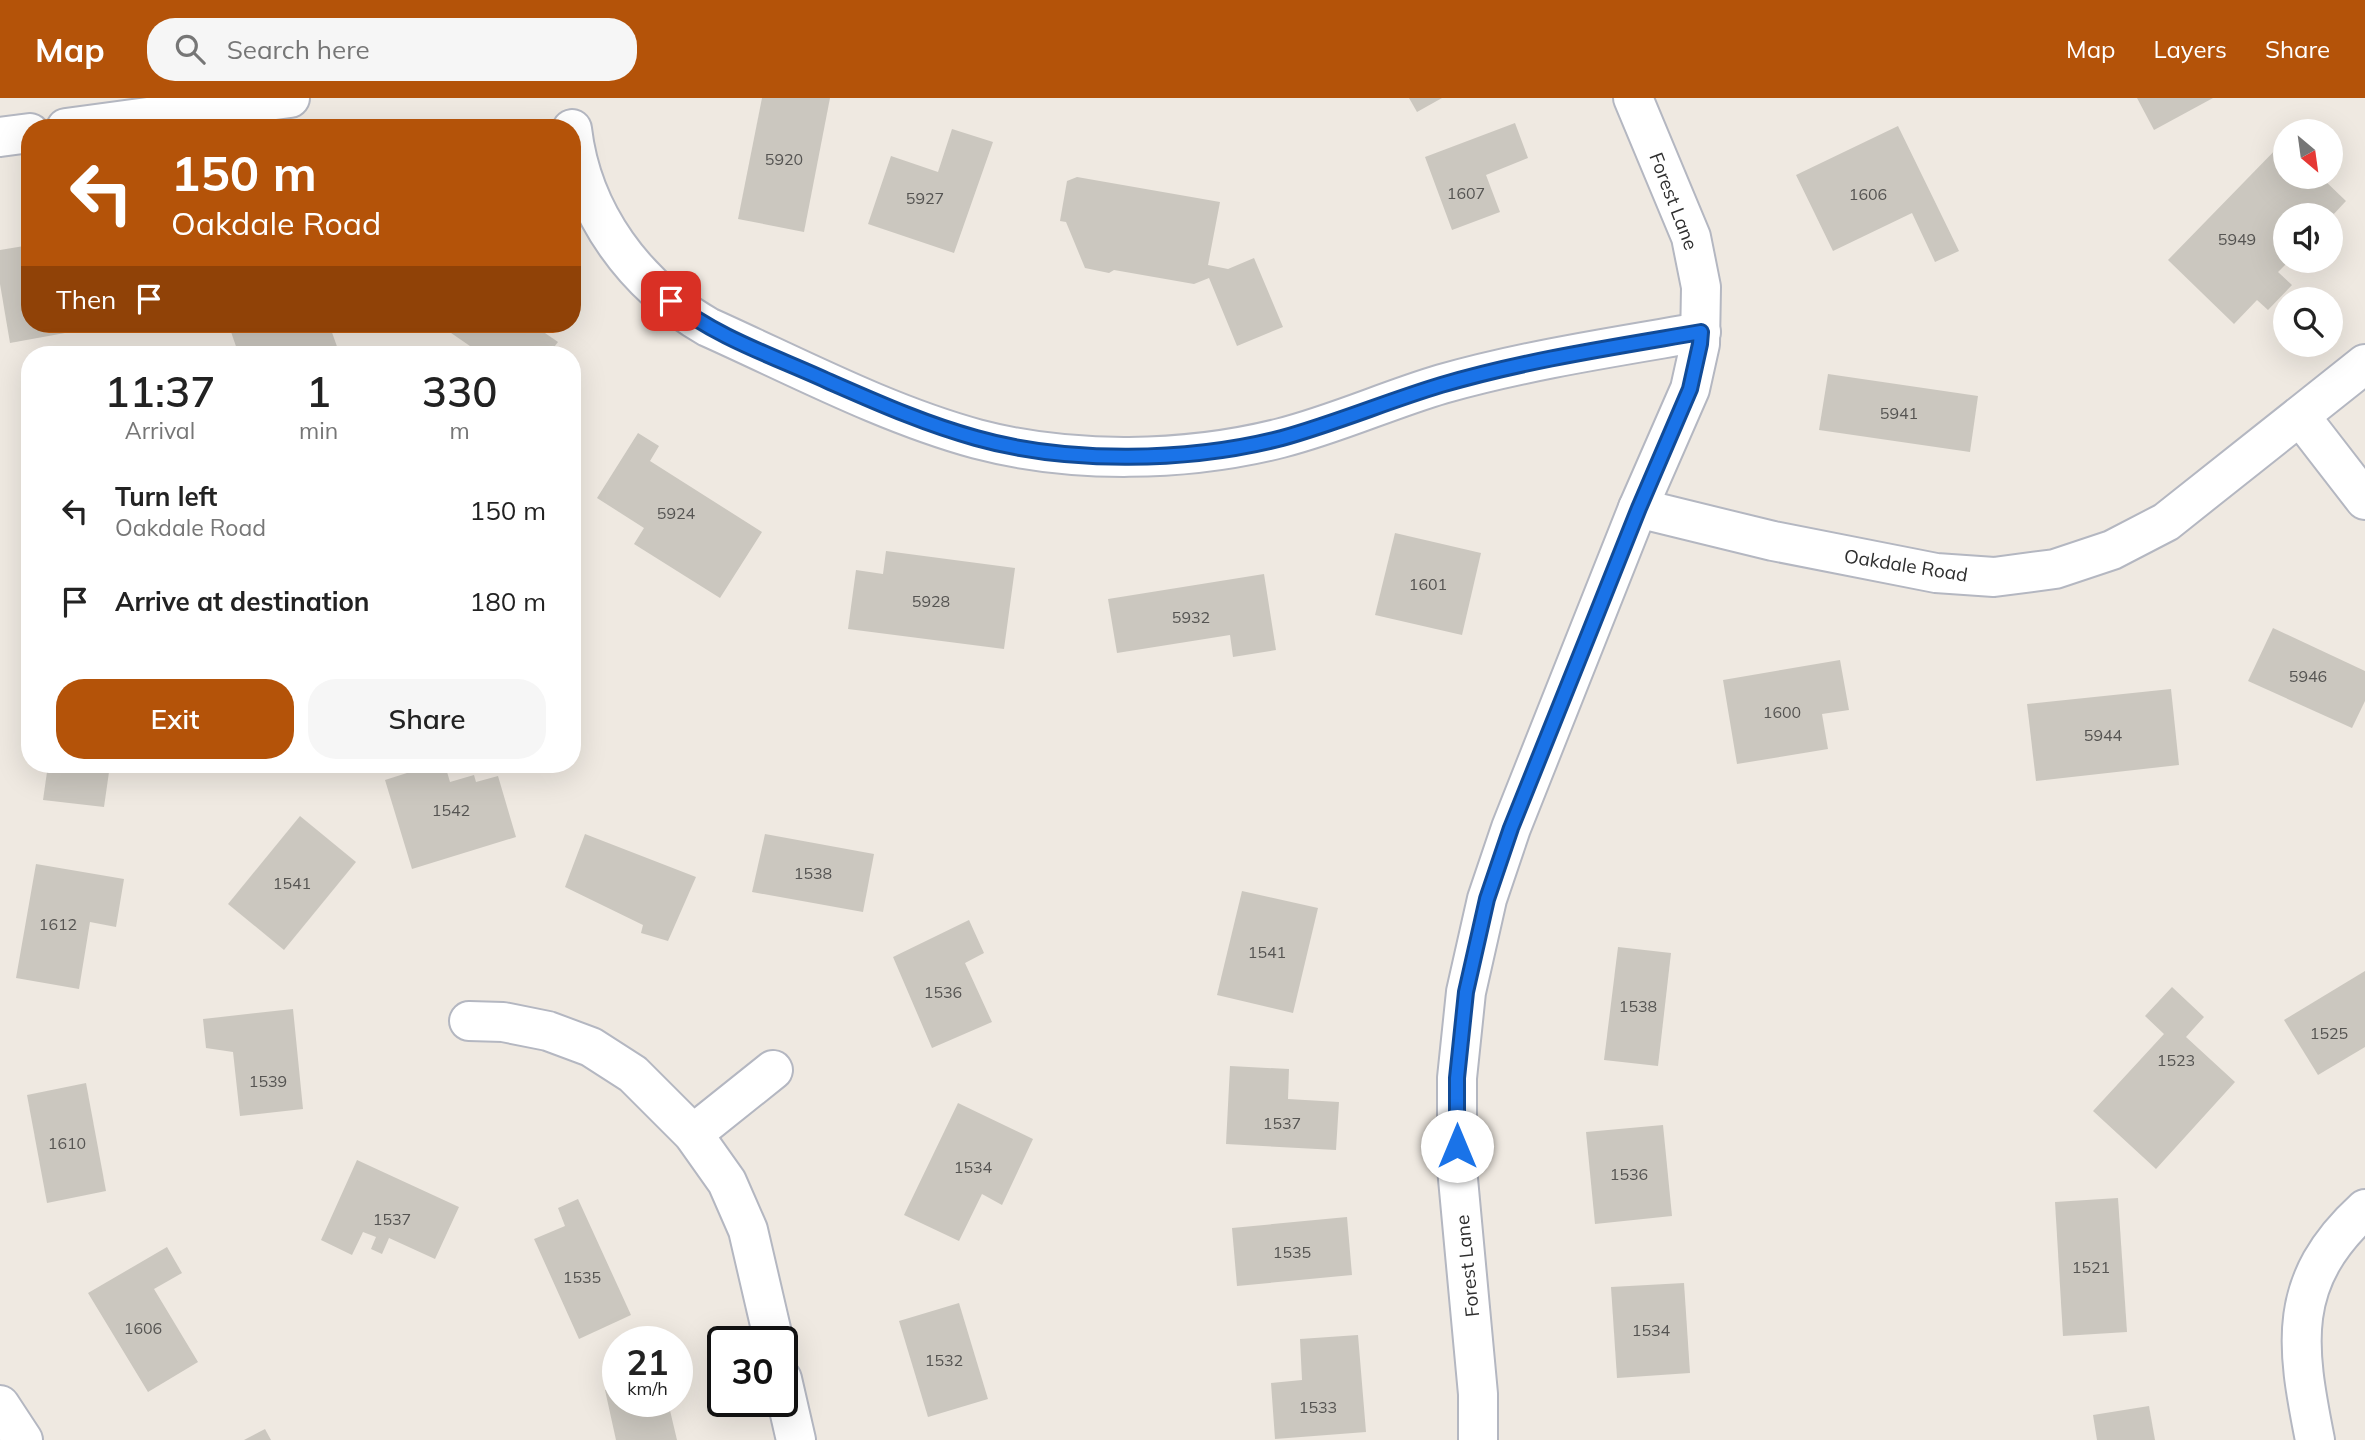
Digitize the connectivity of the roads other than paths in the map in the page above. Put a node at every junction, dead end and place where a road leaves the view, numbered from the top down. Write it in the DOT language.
graph roads {
  1 [pos="290,98"];
  2 [pos="570,98"];
  3 [pos="1633,98"];
  4 [pos="133,119"];
  5 [pos="571,119"];
  6 [pos="21,134"];
  7 [pos="0,136"];
  8 [pos="581,170"];
  9 [pos="1701,332"];
  10 [pos="2365,364"];
  11 [pos="2300,416"];
  12 [pos="2365,500"];
  13 [pos="1639,508"];
  14 [pos="469,1021"];
  15 [pos="773,1070"];
  16 [pos="693,1134"];
  17 [pos="2365,1209"];
  18 [pos="770,1326"];
  19 [pos="0,1405"];
  20 [pos="791,1417"];
  21 [pos="23,1440"];
  22 [pos="796,1440"];
  23 [pos="1478,1440"];
  24 [pos="2315,1440"];
  1 -- 4 [label="street"];
  2 -- 5 [label="street"];
  3 -- 9 [label="street, Forest Lane"];
  6 -- 7 [label="street"];
  8 -- 9 [label="street"];
  9 -- 13 [label="street, Forest Lane"];
  10 -- 11 [label="street, Oakdale Road"];
  11 -- 12 [label="street"];
  11 -- 13 [label="street, Oakdale Road"];
  13 -- 23 [label="street, Forest Lane"];
  14 -- 16 [label="street"];
  15 -- 16 [label="street"];
  16 -- 18 [label="street"];
  17 -- 24 [label="street"];
  19 -- 21 [label="street"];
  20 -- 22 [label="street"];
}
